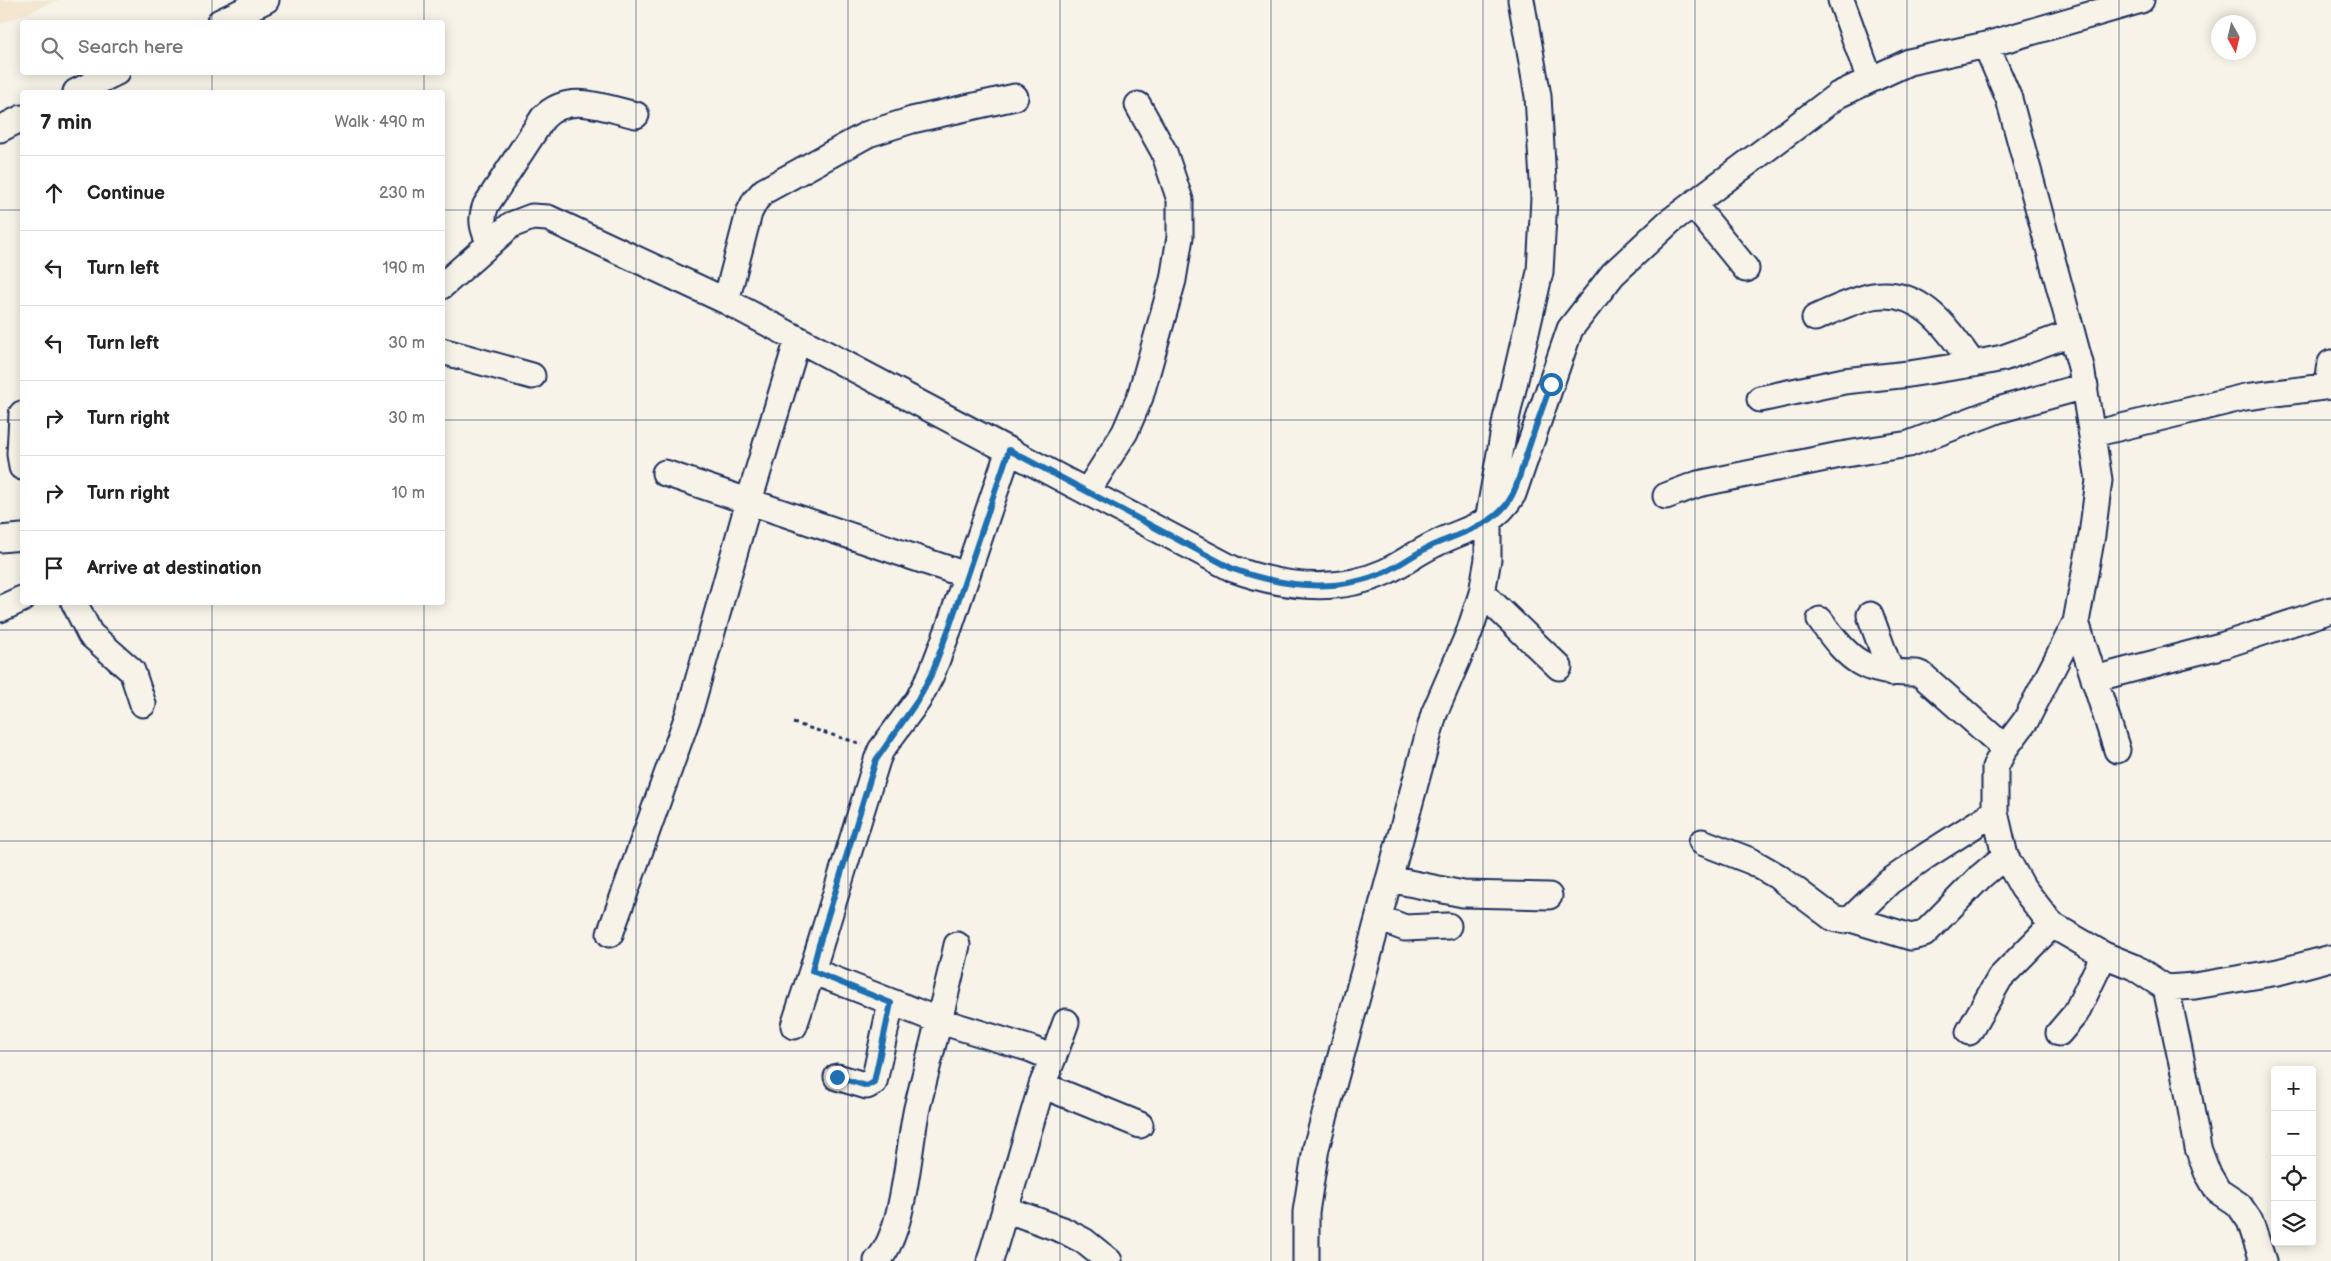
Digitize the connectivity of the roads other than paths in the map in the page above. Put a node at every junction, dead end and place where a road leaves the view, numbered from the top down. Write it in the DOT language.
graph roads {
  1 [pos="266,0"];
  2 [pos="1521,0"];
  3 [pos="1841,0"];
  4 [pos="2142,0"];
  5 [pos="224,20"];
  6 [pos="1986,45"];
  7 [pos="111,75"];
  8 [pos="1870,80"];
  9 [pos="80,90"];
  10 [pos="1016,97"];
  11 [pos="1138,106"];
  12 [pos="636,115"];
  13 [pos="1693,204"];
  14 [pos="490,244"];
  15 [pos="1746,269"];
  16 [pos="445,283"];
  17 [pos="726,301"];
  18 [pos="1815,318"];
  19 [pos="2072,334"];
  20 [pos="798,339"];
  21 [pos="445,352"];
  22 [pos="1972,364"];
  23 [pos="532,376"];
  24 [pos="2330,378"];
  25 [pos="2084,386"];
  26 [pos="1760,399"];
  27 [pos="2093,434"];
  28 [pos="1009,450"];
  29 [pos="665,473"];
  30 [pos="1087,492"];
  31 [pos="1666,496"];
  32 [pos="749,501"];
  33 [pos="1488,521"];
  34 [pos="20,537"];
  35 [pos="0,539"];
  36 [pos="966,575"];
  37 [pos="1482,593"];
  38 [pos="20,600"];
  39 [pos="76,605"];
  40 [pos="0,608"];
  41 [pos="2331,610"];
  42 [pos="1870,615"];
  43 [pos="1820,620"];
  44 [pos="2076,622"];
  45 [pos="1559,667"];
  46 [pos="1891,673"];
  47 [pos="2094,679"];
  48 [pos="143,704"];
  49 [pos="2005,748"];
  50 [pos="2117,750"];
  51 [pos="1995,812"];
  52 [pos="1702,842"];
  53 [pos="2005,856"];
  54 [pos="1389,880"];
  55 [pos="1550,896"];
  56 [pos="1379,918"];
  57 [pos="1851,918"];
  58 [pos="2052,925"];
  59 [pos="1448,926"];
  60 [pos="610,934"];
  61 [pos="957,946"];
  62 [pos="2104,955"];
  63 [pos="2331,958"];
  64 [pos="812,971"];
  65 [pos="2166,988"];
  66 [pos="891,1003"];
  67 [pos="940,1022"];
  68 [pos="1066,1022"];
  69 [pos="794,1026"];
  70 [pos="1969,1032"];
  71 [pos="2059,1033"];
  72 [pos="1053,1058"];
  73 [pos="837,1077"];
  74 [pos="1042,1085"];
  75 [pos="1140,1125"];
  76 [pos="1005,1209"];
  77 [pos="877,1261"];
  78 [pos="990,1261"];
  79 [pos="1109,1261"];
  80 [pos="1306,1261"];
  81 [pos="2263,1261"];
  1 -- 5 [label="street"];
  2 -- 33 [label="street"];
  3 -- 8 [label="street"];
  4 -- 6 [label="street"];
  6 -- 8 [label="street"];
  6 -- 19 [label="street"];
  7 -- 9 [label="street"];
  8 -- 13 [label="street"];
  10 -- 17 [label="street"];
  11 -- 30 [label="street"];
  12 -- 14 [label="street"];
  13 -- 15 [label="street"];
  13 -- 33 [label="street"];
  14 -- 16 [label="street"];
  14 -- 17 [label="street"];
  17 -- 20 [label="street"];
  18 -- 22 [label="street"];
  19 -- 22 [label="street"];
  19 -- 25 [label="street"];
  20 -- 28 [label="street"];
  20 -- 32 [label="street"];
  21 -- 23 [label="street"];
  22 -- 26 [label="street"];
  24 -- 27 [label="street"];
  25 -- 27 [label="street"];
  25 -- 31 [label="street"];
  27 -- 44 [label="street"];
  28 -- 30 [label="street"];
  28 -- 36 [label="street"];
  29 -- 32 [label="street"];
  30 -- 33 [label="street"];
  32 -- 36 [label="street"];
  32 -- 60 [label="street"];
  33 -- 37 [label="street"];
  34 -- 35 [label="street"];
  36 -- 64 [label="street"];
  37 -- 45 [label="street"];
  37 -- 54 [label="street"];
  38 -- 40 [label="street"];
  39 -- 48 [label="street"];
  41 -- 47 [label="street"];
  42 -- 46 [label="street"];
  43 -- 46 [label="street"];
  44 -- 47 [label="street"];
  44 -- 49 [label="street"];
  46 -- 49 [label="street"];
  47 -- 50 [label="street"];
  49 -- 51 [label="street"];
  51 -- 53 [label="street"];
  51 -- 57 [label="street"];
  52 -- 57 [label="street"];
  53 -- 57 [label="street"];
  53 -- 58 [label="street"];
  54 -- 55 [label="street"];
  54 -- 56 [label="street"];
  56 -- 59 [label="street"];
  56 -- 80 [label="street"];
  58 -- 62 [label="street"];
  58 -- 70 [label="street"];
  61 -- 67 [label="street"];
  62 -- 65 [label="street"];
  62 -- 71 [label="street"];
  63 -- 65 [label="street"];
  64 -- 66 [label="street"];
  64 -- 69 [label="street"];
  65 -- 81 [label="street"];
  66 -- 67 [label="street"];
  66 -- 73 [label="street"];
  67 -- 72 [label="street"];
  67 -- 77 [label="street"];
  68 -- 72 [label="street"];
  72 -- 74 [label="street"];
  74 -- 75 [label="street"];
  74 -- 76 [label="street"];
  76 -- 78 [label="street"];
  76 -- 79 [label="street"];
}
